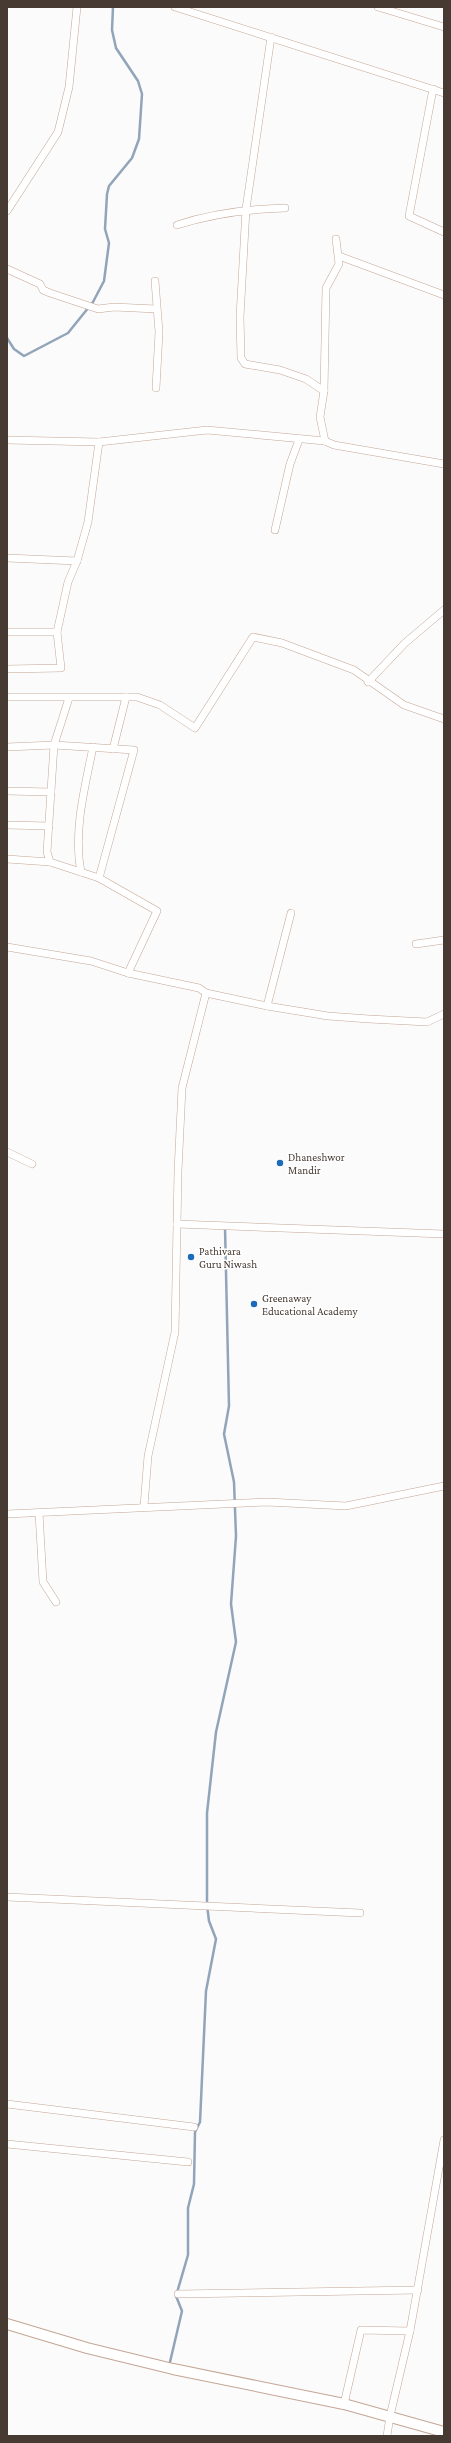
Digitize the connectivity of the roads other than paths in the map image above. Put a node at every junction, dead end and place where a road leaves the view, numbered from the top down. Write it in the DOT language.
graph roads {
  1 [pos="77,7"];
  2 [pos="175,7"];
  3 [pos="378,7"];
  4 [pos="444,27"];
  5 [pos="271,37"];
  6 [pos="433,89"];
  7 [pos="444,92"];
  8 [pos="285,208"];
  9 [pos="246,209"];
  10 [pos="7,211"];
  11 [pos="177,225"];
  12 [pos="444,232"];
  13 [pos="336,239"];
  14 [pos="339,256"];
  15 [pos="7,269"];
  16 [pos="155,281"];
  17 [pos="444,295"];
  18 [pos="156,309"];
  19 [pos="156,388"];
  20 [pos="324,391"];
  21 [pos="7,440"];
  22 [pos="299,440"];
  23 [pos="325,441"];
  24 [pos="99,442"];
  25 [pos="444,464"];
  26 [pos="275,530"];
  27 [pos="7,558"];
  28 [pos="77,561"];
  29 [pos="444,610"];
  30 [pos="7,632"];
  31 [pos="57,632"];
  32 [pos="7,669"];
  33 [pos="368,682"];
  34 [pos="126,697"];
  35 [pos="7,698"];
  36 [pos="69,698"];
  37 [pos="444,720"];
  38 [pos="54,745"];
  39 [pos="7,747"];
  40 [pos="93,747"];
  41 [pos="113,749"];
  42 [pos="7,791"];
  43 [pos="51,792"];
  44 [pos="7,825"];
  45 [pos="49,826"];
  46 [pos="7,859"];
  47 [pos="50,862"];
  48 [pos="81,872"];
  49 [pos="99,878"];
  50 [pos="291,912"];
  51 [pos="444,940"];
  52 [pos="416,944"];
  53 [pos="7,947"];
  54 [pos="128,973"];
  55 [pos="206,993"];
  56 [pos="267,1006"];
  57 [pos="444,1014"];
  58 [pos="7,1152"];
  59 [pos="32,1164"];
  60 [pos="177,1224"];
  61 [pos="444,1234"];
  62 [pos="444,1486"];
  63 [pos="144,1506"];
  64 [pos="7,1514"];
  65 [pos="39,1514"];
  66 [pos="56,1602"];
  67 [pos="7,1897"];
  68 [pos="360,1913"];
  69 [pos="7,2104"];
  70 [pos="194,2127"];
  71 [pos="444,2140"];
  72 [pos="7,2144"];
  73 [pos="188,2162"];
  74 [pos="418,2290"];
  75 [pos="178,2294"];
  76 [pos="7,2324"];
  77 [pos="410,2331"];
  78 [pos="344,2404"];
  79 [pos="390,2416"];
  80 [pos="444,2432"];
  81 [pos="387,2436"];
  1 -- 10 [label="street"];
  2 -- 5 [label="street"];
  3 -- 4 [label="street"];
  5 -- 6 [label="street"];
  5 -- 9 [label="street"];
  6 -- 7 [label="street"];
  6 -- 12 [label="street"];
  8 -- 9 [label="street"];
  9 -- 11 [label="street"];
  9 -- 20 [label="street"];
  13 -- 14 [label="street"];
  14 -- 17 [label="street"];
  14 -- 20 [label="street"];
  15 -- 18 [label="street"];
  16 -- 18 [label="street"];
  18 -- 19 [label="street"];
  20 -- 23 [label="street"];
  21 -- 24 [label="street"];
  22 -- 23 [label="street"];
  22 -- 24 [label="street"];
  22 -- 26 [label="street"];
  23 -- 25 [label="street"];
  24 -- 28 [label="street"];
  27 -- 28 [label="street"];
  28 -- 31 [label="street"];
  29 -- 33 [label="street"];
  30 -- 31 [label="street"];
  31 -- 32 [label="street"];
  33 -- 34 [label="street"];
  33 -- 37 [label="street"];
  34 -- 36 [label="street"];
  34 -- 41 [label="street"];
  35 -- 36 [label="street"];
  36 -- 38 [label="street"];
  38 -- 39 [label="street"];
  38 -- 40 [label="street"];
  38 -- 43 [label="street"];
  40 -- 41 [label="street"];
  40 -- 48 [label="street"];
  41 -- 49 [label="street"];
  42 -- 43 [label="street"];
  43 -- 45 [label="street"];
  44 -- 45 [label="street"];
  45 -- 47 [label="street"];
  46 -- 47 [label="street"];
  47 -- 48 [label="street"];
  48 -- 49 [label="street"];
  49 -- 54 [label="street"];
  50 -- 56 [label="street"];
  51 -- 52 [label="street"];
  53 -- 54 [label="street"];
  54 -- 55 [label="street"];
  55 -- 56 [label="street"];
  55 -- 60 [label="street"];
  56 -- 57 [label="street"];
  58 -- 59 [label="street"];
  60 -- 61 [label="street"];
  60 -- 63 [label="street"];
  62 -- 63 [label="street"];
  63 -- 65 [label="street"];
  64 -- 65 [label="street"];
  65 -- 66 [label="street"];
  67 -- 68 [label="street"];
  69 -- 70 [label="street"];
  71 -- 74 [label="street"];
  72 -- 73 [label="street"];
  74 -- 75 [label="street"];
  74 -- 77 [label="street"];
  76 -- 78 [label="street"];
  77 -- 78 [label="street"];
  77 -- 79 [label="street"];
  78 -- 79 [label="street"];
  79 -- 80 [label="street"];
  79 -- 81 [label="street"];
}
